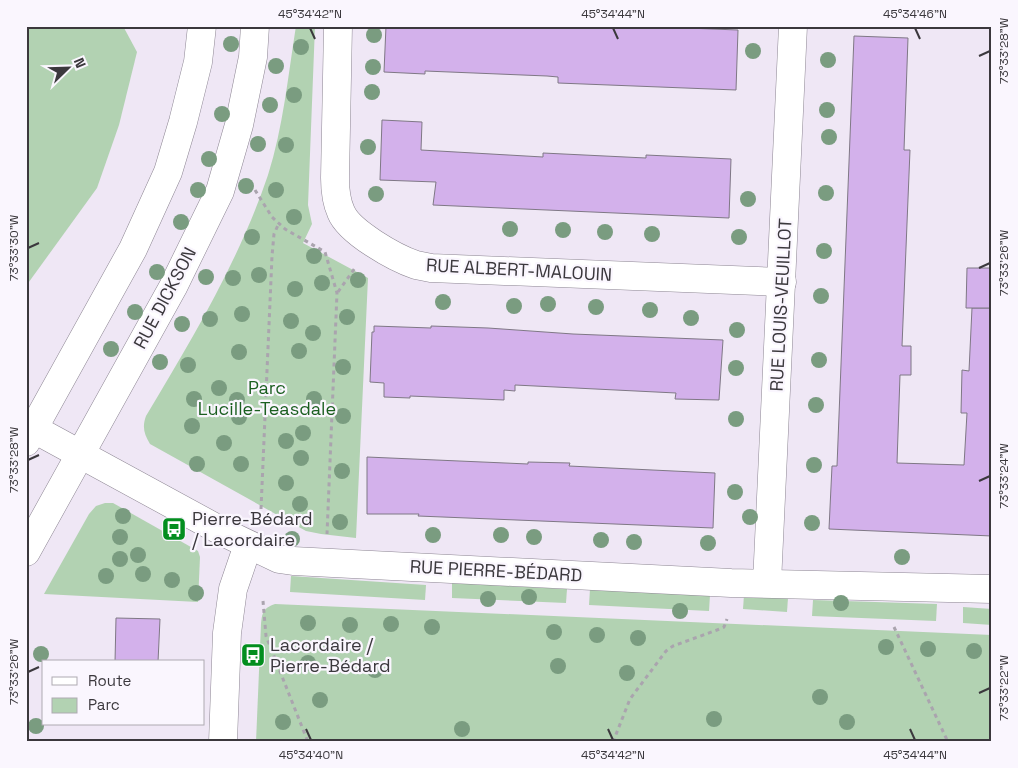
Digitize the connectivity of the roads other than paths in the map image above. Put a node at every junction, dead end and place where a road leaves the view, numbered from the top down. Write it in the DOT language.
graph roads {
  1 [pos="202,26"];
  2 [pos="256,26"];
  3 [pos="338,26"];
  4 [pos="793,26"];
  5 [pos="782,282"];
  6 [pos="30,435"];
  7 [pos="81,454"];
  8 [pos="248,545"];
  9 [pos="26,552"];
  10 [pos="767,583"];
  11 [pos="992,589"];
  12 [pos="223,742"];
  1 -- 6 [label="street"];
  2 -- 7 [label="street, RUE DICKSON"];
  3 -- 5 [label="street, RUE ALBERT-MALOUIN"];
  4 -- 5 [label="street, RUE LOUIS-VEUILLOT"];
  5 -- 10 [label="street, RUE LOUIS-VEUILLOT"];
  6 -- 7 [label="street, RUE PIERRE-BÉDARD"];
  7 -- 8 [label="street, RUE PIERRE-BÉDARD"];
  7 -- 9 [label="street, RUE DICKSON"];
  8 -- 10 [label="street, RUE PIERRE-BÉDARD"];
  8 -- 12 [label="street"];
  10 -- 11 [label="street, RUE PIERRE-BÉDARD"];
}
